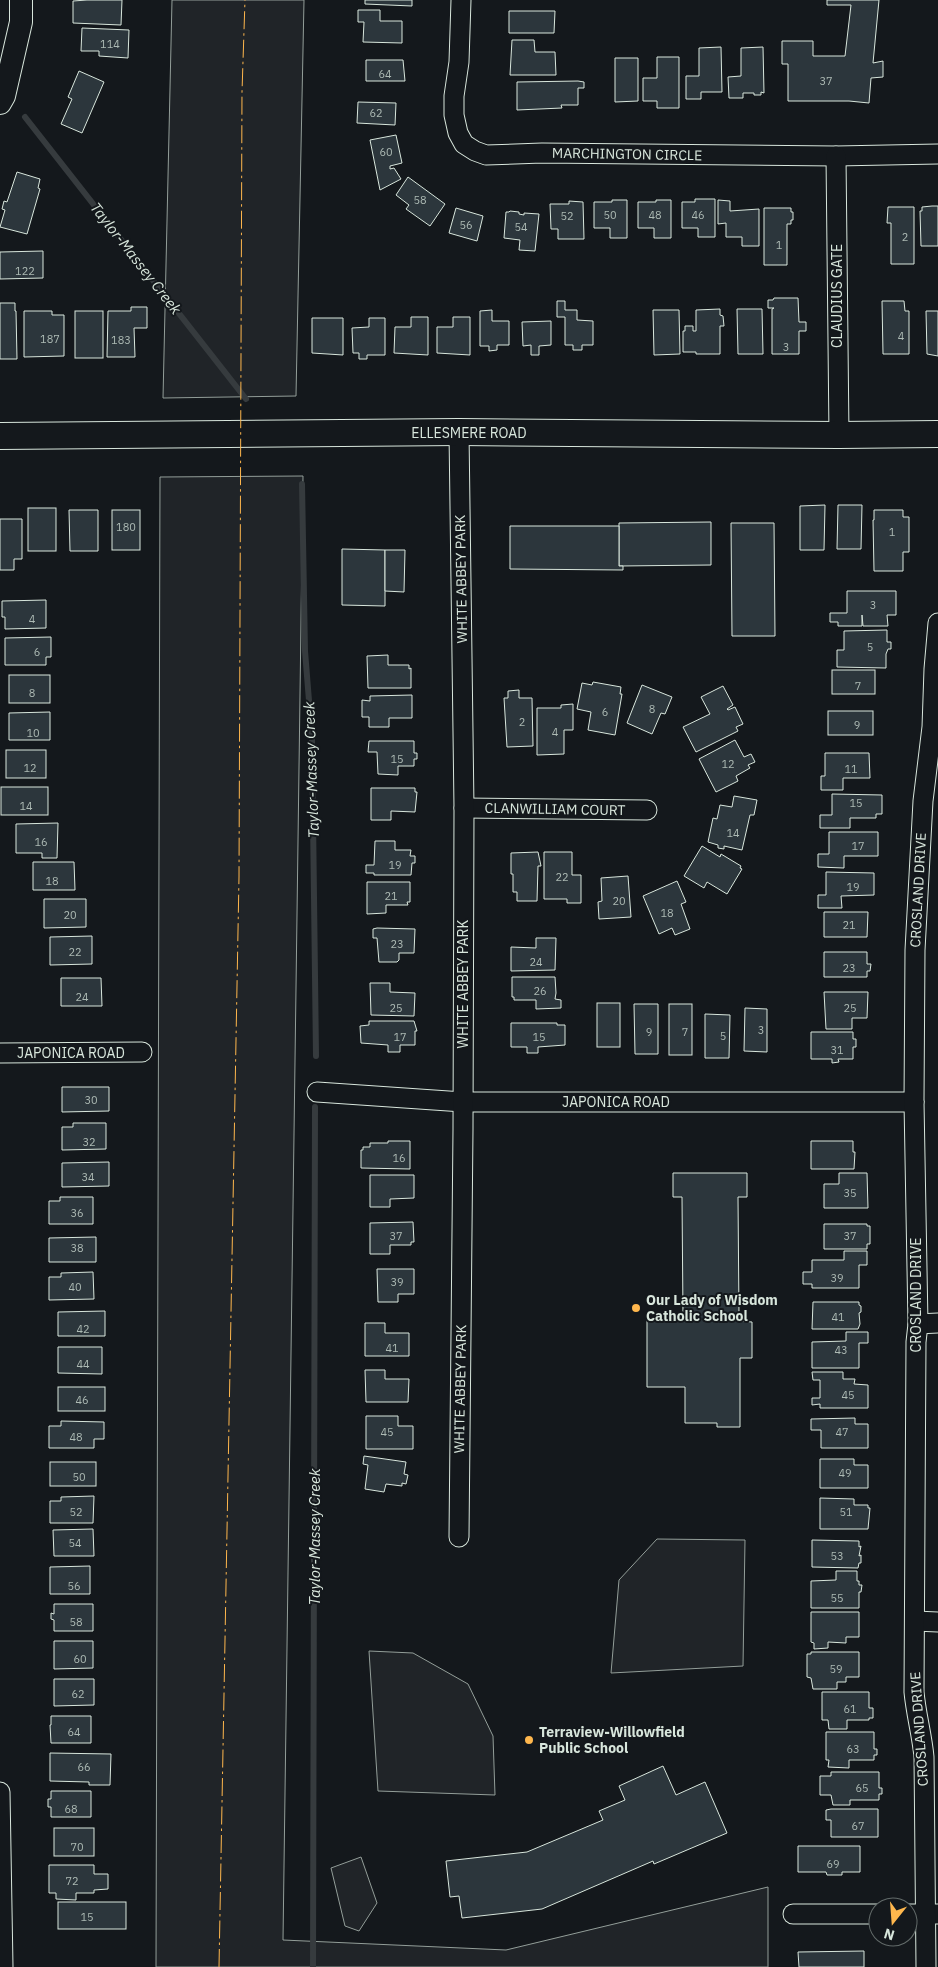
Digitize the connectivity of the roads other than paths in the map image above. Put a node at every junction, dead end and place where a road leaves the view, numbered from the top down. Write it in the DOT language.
graph roads {
  1 [pos="21,0"];
  2 [pos="461,0"];
  3 [pos="0,103"];
  4 [pos="938,154"];
  5 [pos="836,156"];
  6 [pos="459,432"];
  7 [pos="938,434"];
  8 [pos="0,436"];
  9 [pos="839,436"];
  10 [pos="938,623"];
  11 [pos="935,727"];
  12 [pos="464,808"];
  13 [pos="647,810"];
  14 [pos="142,1052"];
  15 [pos="0,1053"];
  16 [pos="317,1092"];
  17 [pos="463,1102"];
  18 [pos="914,1102"];
  19 [pos="938,1323"];
  20 [pos="918,1324"];
  21 [pos="459,1536"];
  22 [pos="915,1622"];
  23 [pos="938,1622"];
  24 [pos="0,1792"];
  25 [pos="793,1914"];
  26 [pos="868,1914"];
  27 [pos="924,1914"];
  28 [pos="3,1967"];
  29 [pos="926,1967"];
  1 -- 3 [label="street"];
  2 -- 5 [label="street, MARCHINGTON CIRCLE"];
  4 -- 5 [label="street, MARCHINGTON CIRCLE"];
  5 -- 9 [label="street, CLAUDIUS GATE"];
  6 -- 8 [label="main road, ELLESMERE ROAD"];
  6 -- 9 [label="main road, ELLESMERE ROAD"];
  6 -- 12 [label="street, WHITE ABBEY PARK"];
  7 -- 9 [label="main road, ELLESMERE ROAD"];
  10 -- 11 [label="street, CROSLAND DRIVE"];
  11 -- 18 [label="street, CROSLAND DRIVE"];
  12 -- 13 [label="street, CLANWILLIAM COURT"];
  12 -- 17 [label="street, WHITE ABBEY PARK"];
  14 -- 15 [label="street, JAPONICA ROAD"];
  16 -- 17 [label="street, JAPONICA ROAD"];
  17 -- 18 [label="street, JAPONICA ROAD"];
  17 -- 21 [label="street, WHITE ABBEY PARK"];
  18 -- 20 [label="street, CROSLAND DRIVE"];
  19 -- 20 [label="street"];
  20 -- 22 [label="street, CROSLAND DRIVE"];
  22 -- 23 [label="street"];
  22 -- 27 [label="street, CROSLAND DRIVE"];
  24 -- 28 [label="street"];
  25 -- 26 [label="street"];
  27 -- 29 [label="street, CROSLAND DRIVE"];
}
